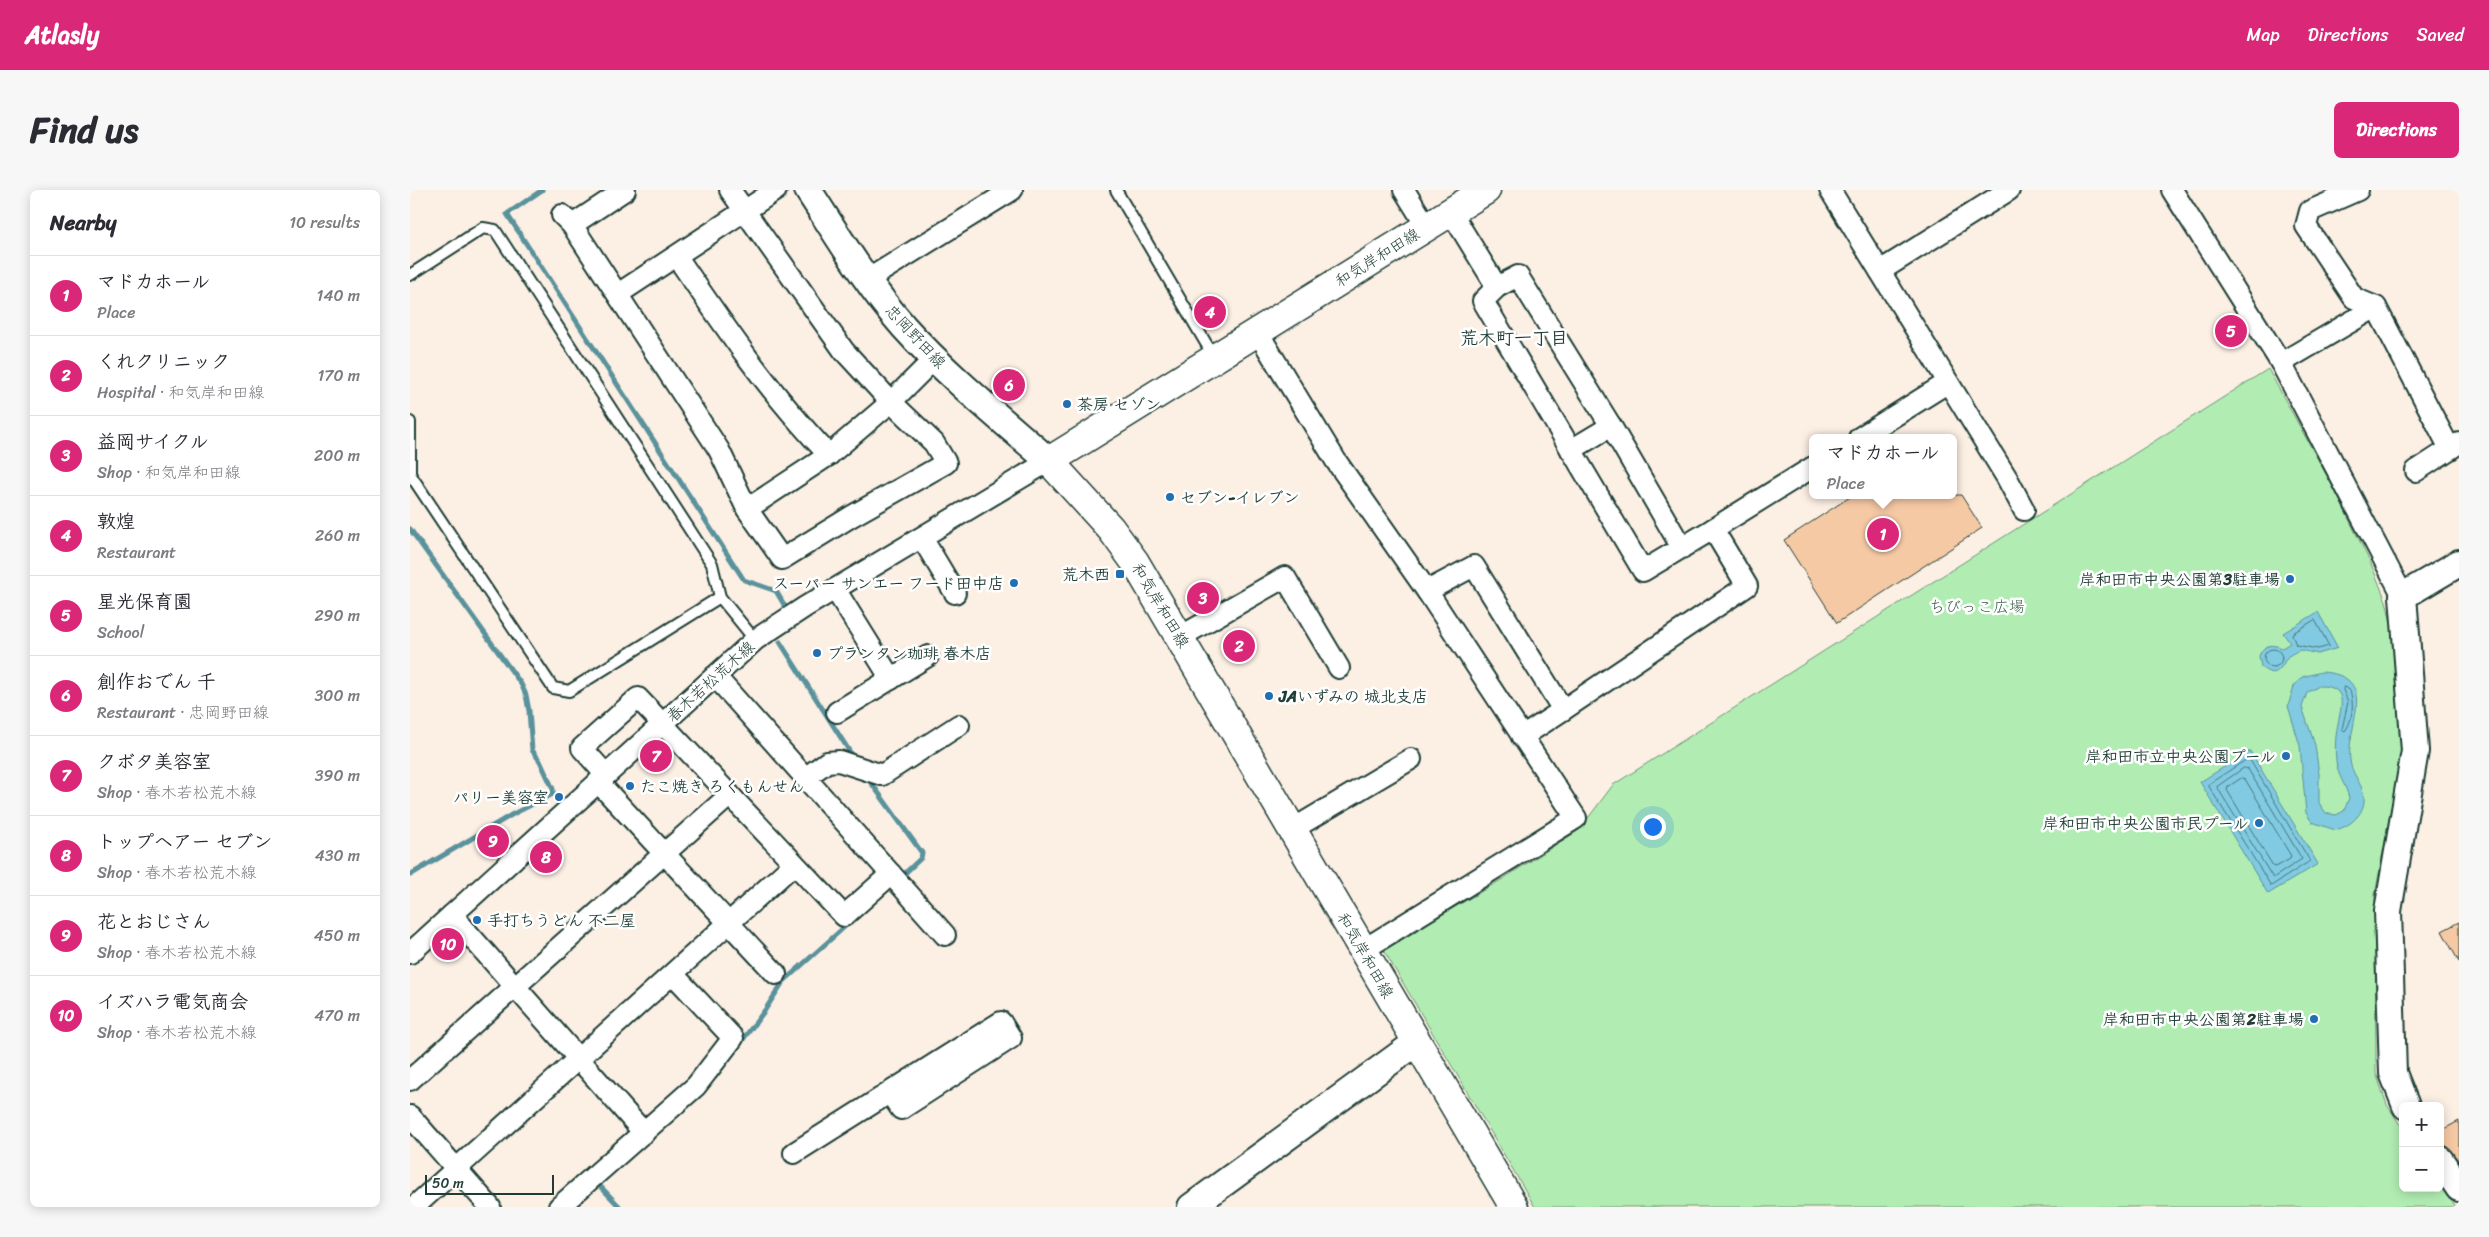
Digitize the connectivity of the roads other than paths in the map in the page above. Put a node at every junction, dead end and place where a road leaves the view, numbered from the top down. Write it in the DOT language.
graph roads {
  1 [pos="625,190"];
  2 [pos="730,190"];
  3 [pos="776,190"];
  4 [pos="808,190"];
  5 [pos="1012,190"];
  6 [pos="1116,190"];
  7 [pos="1404,190"];
  8 [pos="1486,190"];
  9 [pos="2009,190"];
  10 [pos="2172,190"];
  11 [pos="2358,190"];
  12 [pos="1837,192"];
  13 [pos="744,212"];
  14 [pos="1451,212"];
  15 [pos="1427,226"];
  16 [pos="677,257"];
  17 [pos="1880,271"];
  18 [pos="410,275"];
  19 [pos="867,280"];
  20 [pos="1497,287"];
  21 [pos="618,294"];
  22 [pos="2376,307"];
  23 [pos="1257,331"];
  24 [pos="1214,357"];
  25 [pos="934,358"];
  26 [pos="2281,364"];
  27 [pos="1947,383"];
  28 [pos="890,402"];
  29 [pos="410,422"];
  30 [pos="1611,426"];
  31 [pos="1865,434"];
  32 [pos="2454,446"];
  33 [pos="1571,450"];
  34 [pos="829,455"];
  35 [pos="1049,461"];
  36 [pos="1809,469"];
  37 [pos="2416,471"];
  38 [pos="746,508"];
  39 [pos="2024,510"];
  40 [pos="1713,529"];
  41 [pos="922,538"];
  42 [pos="1682,548"];
  43 [pos="2459,563"];
  44 [pos="835,589"];
  45 [pos="1427,591"];
  46 [pos="955,593"];
  47 [pos="2403,596"];
  48 [pos="720,597"];
  49 [pos="1180,638"];
  50 [pos="755,640"];
  51 [pos="928,656"];
  52 [pos="1339,668"];
  53 [pos="715,676"];
  54 [pos="890,679"];
  55 [pos="1562,710"];
  56 [pos="837,712"];
  57 [pos="663,723"];
  58 [pos="959,725"];
  59 [pos="1522,736"];
  60 [pos="1411,759"];
  61 [pos="602,778"];
  62 [pos="805,778"];
  63 [pos="730,795"];
  64 [pos="1293,829"];
  65 [pos="664,854"];
  66 [pos="794,864"];
  67 [pos="891,874"];
  68 [pos="452,915"];
  69 [pos="728,923"];
  70 [pos="945,935"];
  71 [pos="1363,950"];
  72 [pos="410,953"];
  73 [pos="673,974"];
  74 [pos="776,974"];
  75 [pos="515,986"];
  76 [pos="1418,1042"];
  77 [pos="579,1058"];
  78 [pos="410,1080"];
  79 [pos="890,1093"];
  80 [pos="2404,1102"];
  81 [pos="410,1116"];
  82 [pos="644,1133"];
  83 [pos="794,1153"];
  84 [pos="2444,1166"];
  85 [pos="457,1169"];
  86 [pos="2459,1188"];
  87 [pos="414,1207"];
  88 [pos="490,1207"];
  89 [pos="559,1207"];
  90 [pos="1191,1207"];
  91 [pos="1514,1207"];
  1 -- 21 [label="street"];
  2 -- 13 [label="street"];
  3 -- 13 [label="street"];
  4 -- 19 [label="street, 忠岡野田線"];
  5 -- 19 [label="street"];
  6 -- 24 [label="lane"];
  7 -- 15 [label="street"];
  8 -- 14 [label="main road, 和気岸和田線"];
  9 -- 17 [label="street"];
  10 -- 26 [label="street"];
  11 -- 22 [label="street"];
  12 -- 17 [label="street"];
  13 -- 16 [label="street"];
  13 -- 28 [label="street"];
  14 -- 15 [label="main road, 和気岸和田線"];
  14 -- 20 [label="street"];
  15 -- 23 [label="main road, 和気岸和田線"];
  16 -- 21 [label="street"];
  16 -- 34 [label="street"];
  17 -- 27 [label="street"];
  18 -- 48 [label="lane"];
  19 -- 25 [label="street, 忠岡野田線"];
  20 -- 30 [label="street"];
  20 -- 33 [label="street"];
  21 -- 38 [label="street"];
  22 -- 26 [label="street"];
  22 -- 32 [label="street"];
  23 -- 24 [label="main road, 和気岸和田線"];
  23 -- 45 [label="street"];
  24 -- 35 [label="main road, 和気岸和田線"];
  25 -- 28 [label="street"];
  25 -- 35 [label="street, 忠岡野田線"];
  26 -- 47 [label="street"];
  27 -- 31 [label="street"];
  27 -- 39 [label="street"];
  28 -- 34 [label="street"];
  28 -- 38 [label="street"];
  29 -- 48 [label="lane"];
  30 -- 33 [label="street"];
  30 -- 42 [label="street"];
  32 -- 37 [label="street"];
  33 -- 42 [label="street"];
  34 -- 38 [label="street"];
  35 -- 41 [label="street, 春木若松荒木線"];
  35 -- 49 [label="main road, 和気岸和田線"];
  36 -- 40 [label="street"];
  40 -- 42 [label="street"];
  40 -- 55 [label="street"];
  41 -- 44 [label="street, 春木若松荒木線"];
  41 -- 46 [label="street"];
  43 -- 47 [label="street"];
  44 -- 50 [label="street, 春木若松荒木線"];
  44 -- 54 [label="street"];
  45 -- 55 [label="street"];
  45 -- 59 [label="street"];
  47 -- 80 [label="street"];
  48 -- 50 [label="lane"];
  49 -- 52 [label="street"];
  49 -- 64 [label="main road, 和気岸和田線"];
  50 -- 53 [label="street, 春木若松荒木線"];
  51 -- 54 [label="street"];
  53 -- 57 [label="street, 春木若松荒木線"];
  53 -- 62 [label="street"];
  54 -- 56 [label="street"];
  55 -- 59 [label="street"];
  57 -- 61 [label="street, 春木若松荒木線"];
  57 -- 61 [label="street"];
  57 -- 63 [label="street"];
  58 -- 62 [label="street"];
  59 -- 71 [label="street"];
  60 -- 64 [label="street"];
  61 -- 65 [label="street"];
  61 -- 68 [label="street, 春木若松荒木線"];
  62 -- 67 [label="street"];
  63 -- 65 [label="street"];
  63 -- 66 [label="street"];
  64 -- 71 [label="main road, 和気岸和田線"];
  65 -- 69 [label="street"];
  65 -- 75 [label="street"];
  66 -- 67 [label="street"];
  66 -- 69 [label="street"];
  67 -- 70 [label="street"];
  68 -- 72 [label="street, 春木若松荒木線"];
  68 -- 75 [label="street"];
  69 -- 73 [label="street"];
  69 -- 74 [label="street"];
  71 -- 76 [label="main road, 和気岸和田線"];
  73 -- 77 [label="street"];
  73 -- 82 [label="street"];
  75 -- 77 [label="street"];
  75 -- 78 [label="street"];
  76 -- 90 [label="street"];
  76 -- 91 [label="main road, 和気岸和田線"];
  77 -- 82 [label="street"];
  77 -- 85 [label="street"];
  79 -- 79 [label="street"];
  79 -- 83 [label="street"];
  81 -- 85 [label="street"];
  82 -- 89 [label="street"];
  84 -- 86 [label="street"];
  85 -- 87 [label="street"];
  85 -- 88 [label="street"];
}
